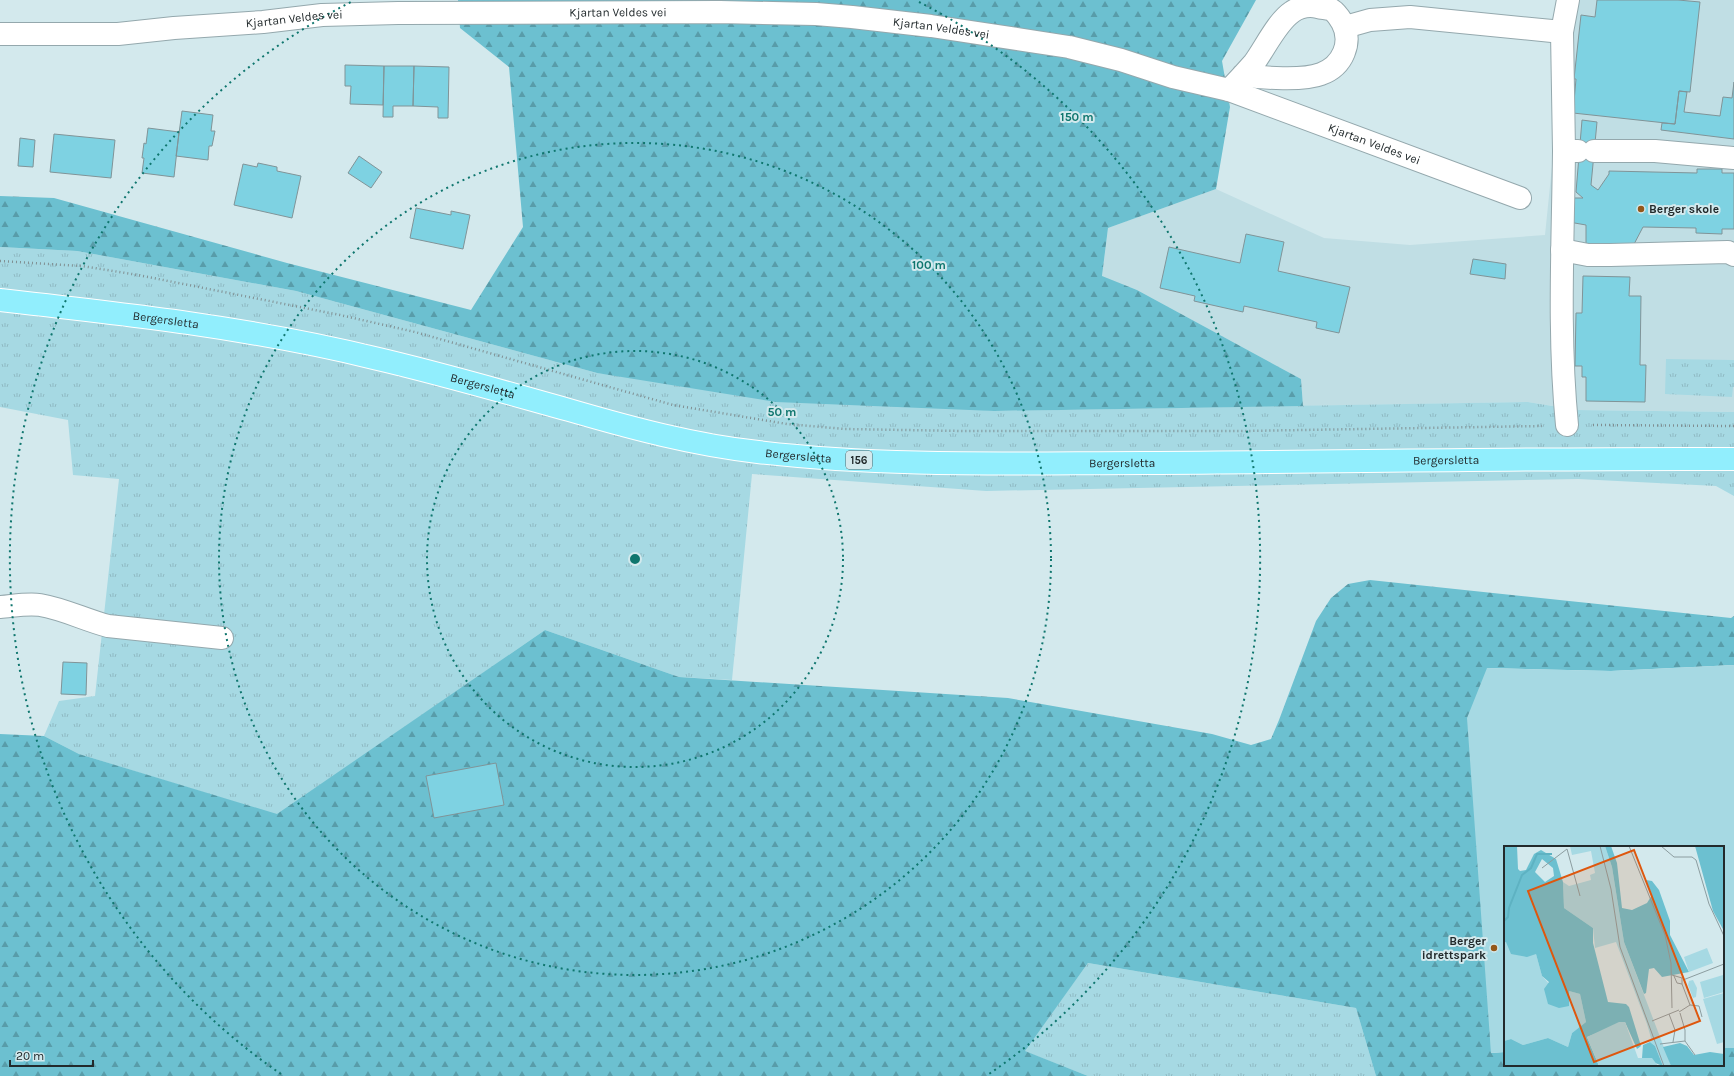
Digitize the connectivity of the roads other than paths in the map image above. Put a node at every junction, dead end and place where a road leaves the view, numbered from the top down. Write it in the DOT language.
graph roads {
  1 [pos="1568,0"];
  2 [pos="1315,3"];
  3 [pos="1345,27"];
  4 [pos="1562,32"];
  5 [pos="0,34"];
  6 [pos="1236,82"];
  7 [pos="1579,151"];
  8 [pos="1734,158"];
  9 [pos="1520,198"];
  10 [pos="1562,250"];
  11 [pos="1734,255"];
  12 [pos="0,300"];
  13 [pos="1567,425"];
  14 [pos="1734,459"];
  15 [pos="0,607"];
  16 [pos="222,638"];
  1 -- 4 [label="street"];
  2 -- 3 [label="street"];
  2 -- 6 [label="street"];
  3 -- 4 [label="street"];
  3 -- 6 [label="street, Kjartan Veldes vei"];
  4 -- 7 [label="street"];
  5 -- 6 [label="street, Kjartan Veldes vei"];
  6 -- 9 [label="street, Kjartan Veldes vei"];
  7 -- 8 [label="street"];
  7 -- 10 [label="street"];
  10 -- 11 [label="street"];
  10 -- 13 [label="street"];
  12 -- 14 [label="main road, Bergersletta / 156"];
  15 -- 16 [label="street"];
}
